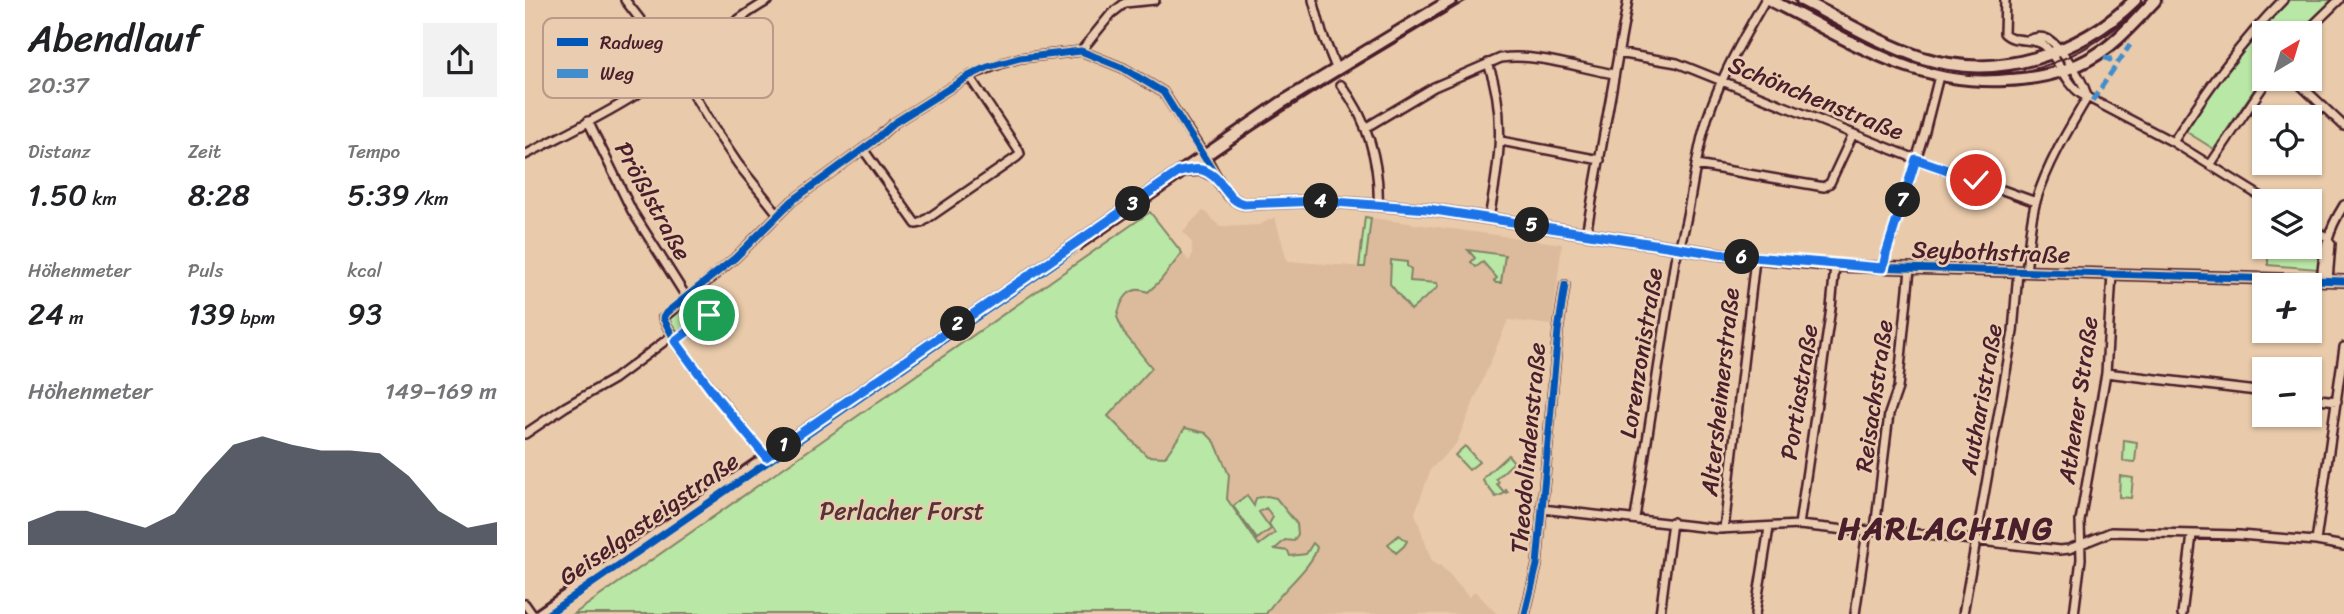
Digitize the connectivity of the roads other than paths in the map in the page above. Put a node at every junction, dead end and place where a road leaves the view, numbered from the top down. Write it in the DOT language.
graph roads {
  1 [pos="625,0"];
  2 [pos="769,0"];
  3 [pos="1155,0"];
  4 [pos="1313,0"];
  5 [pos="1451,0"];
  6 [pos="1628,0"];
  7 [pos="1765,0"];
  8 [pos="1770,0"];
  9 [pos="1802,0"];
  10 [pos="2005,0"];
  11 [pos="2135,0"];
  12 [pos="2155,0"];
  13 [pos="2283,0"];
  14 [pos="2339,0"];
  15 [pos="639,18"];
  16 [pos="739,18"];
  17 [pos="2317,21"];
  18 [pos="1081,51"];
  19 [pos="2055,52"];
  20 [pos="1618,54"];
  21 [pos="1488,63"];
  22 [pos="1336,68"];
  23 [pos="2067,70"];
  24 [pos="1614,74"];
  25 [pos="969,76"];
  26 [pos="1939,76"];
  27 [pos="1722,81"];
  28 [pos="1341,85"];
  29 [pos="2260,91"];
  30 [pos="2307,91"];
  31 [pos="630,98"];
  32 [pos="696,98"];
  33 [pos="2087,98"];
  34 [pos="588,121"];
  35 [pos="2344,126"];
  36 [pos="1365,128"];
  37 [pos="1853,134"];
  38 [pos="1501,141"];
  39 [pos="2173,142"];
  40 [pos="863,149"];
  41 [pos="525,155"];
  42 [pos="1204,155"];
  43 [pos="1916,159"];
  44 [pos="1600,160"];
  45 [pos="1696,165"];
  46 [pos="2210,165"];
  47 [pos="1179,172"];
  48 [pos="1218,179"];
  49 [pos="2252,191"];
  50 [pos="2036,202"];
  51 [pos="1378,204"];
  52 [pos="2344,205"];
  53 [pos="778,214"];
  54 [pos="1489,218"];
  55 [pos="1586,234"];
  56 [pos="2322,234"];
  57 [pos="2327,237"];
  58 [pos="1679,248"];
  59 [pos="1755,259"];
  60 [pos="1835,265"];
  61 [pos="1883,268"];
  62 [pos="1910,269"];
  63 [pos="2022,272"];
  64 [pos="2112,274"];
  65 [pos="2324,280"];
  66 [pos="2344,281"];
  67 [pos="1565,285"];
  68 [pos="697,290"];
  69 [pos="687,298"];
  70 [pos="674,338"];
  71 [pos="2344,347"];
  72 [pos="2106,373"];
  73 [pos="2252,390"];
  74 [pos="2322,399"];
  75 [pos="2337,401"];
  76 [pos="525,434"];
  77 [pos="766,457"];
  78 [pos="1542,509"];
  79 [pos="1635,518"];
  80 [pos="1672,523"];
  81 [pos="1799,525"];
  82 [pos="1769,528"];
  83 [pos="1724,529"];
  84 [pos="1871,530"];
  85 [pos="2192,534"];
  86 [pos="1976,540"];
  87 [pos="2316,541"];
  88 [pos="2080,544"];
  89 [pos="2344,547"];
  90 [pos="525,604"];
  91 [pos="531,614"];
  92 [pos="540,614"];
  93 [pos="1525,614"];
  94 [pos="1660,614"];
  95 [pos="1755,614"];
  96 [pos="1855,614"];
  97 [pos="1963,614"];
  98 [pos="2074,614"];
  99 [pos="2182,614"];
  1 -- 15 [label="street"];
  2 -- 16 [label="street"];
  3 -- 18 [label="street"];
  4 -- 22 [label="street"];
  5 -- 22 [label="main road, Geiselgasteigstraße"];
  6 -- 20 [label="street"];
  7 -- 27 [label="street, Lorenzonistraße"];
  8 -- 26 [label="main road"];
  9 -- 19 [label="main road"];
  10 -- 19 [label="street"];
  11 -- 19 [label="main road"];
  12 -- 23 [label="main road"];
  13 -- 39 [label="street"];
  14 -- 17 [label="street"];
  18 -- 25 [label="street"];
  18 -- 42 [label="street"];
  19 -- 23 [label="street"];
  20 -- 24 [label="street"];
  20 -- 27 [label="street, Schönchenstraße"];
  21 -- 24 [label="street"];
  21 -- 36 [label="street"];
  21 -- 38 [label="street"];
  22 -- 42 [label="main road, Geiselgasteigstraße"];
  23 -- 26 [label="main road"];
  23 -- 33 [label="street"];
  24 -- 44 [label="street"];
  25 -- 40 [label="street"];
  25 -- 40 [label="street"];
  26 -- 43 [label="street"];
  27 -- 37 [label="street, Schönchenstraße"];
  27 -- 45 [label="street, Lorenzonistraße"];
  28 -- 36 [label="street"];
  29 -- 46 [label="street"];
  30 -- 35 [label="street"];
  31 -- 34 [label="street"];
  32 -- 53 [label="street"];
  33 -- 39 [label="street"];
  33 -- 50 [label="street, Autharistraße"];
  34 -- 41 [label="street"];
  34 -- 69 [label="street, Prößlstraße"];
  36 -- 51 [label="street"];
  37 -- 43 [label="street, Schönchenstraße"];
  37 -- 45 [label="street"];
  38 -- 44 [label="street"];
  38 -- 54 [label="street"];
  39 -- 46 [label="street"];
  40 -- 53 [label="street"];
  42 -- 47 [label="main road, Geiselgasteigstraße"];
  42 -- 48 [label="street"];
  43 -- 50 [label="street, Schönchenstraße"];
  43 -- 61 [label="street"];
  44 -- 55 [label="street"];
  45 -- 58 [label="street, Lorenzonistraße"];
  46 -- 49 [label="street"];
  47 -- 48 [label="street"];
  47 -- 77 [label="main road, Geiselgasteigstraße"];
  48 -- 51 [label="street, Seybothstraße"];
  50 -- 63 [label="street, Autharistraße"];
  51 -- 54 [label="street, Seybothstraße"];
  52 -- 57 [label="street"];
  53 -- 68 [label="street"];
  54 -- 55 [label="street, Seybothstraße"];
  55 -- 58 [label="street, Seybothstraße"];
  56 -- 57 [label="street"];
  57 -- 65 [label="street"];
  58 -- 59 [label="street, Seybothstraße"];
  58 -- 79 [label="street, Lorenzonistraße"];
  59 -- 60 [label="street, Seybothstraße"];
  59 -- 83 [label="street, Altersheimerstraße"];
  60 -- 61 [label="street, Seybothstraße"];
  60 -- 81 [label="street, Portiastraße"];
  61 -- 62 [label="street, Seybothstraße"];
  62 -- 63 [label="street, Seybothstraße"];
  62 -- 84 [label="street, Reisachstraße"];
  63 -- 64 [label="street, Seybothstraße"];
  63 -- 86 [label="street, Autharistraße"];
  64 -- 65 [label="street, Seybothstraße"];
  64 -- 72 [label="street, Athener Straße"];
  65 -- 66 [label="street, Seybothstraße"];
  67 -- 78 [label="street, Theodolindenstraße"];
  68 -- 69 [label="street"];
  68 -- 70 [label="street"];
  69 -- 70 [label="street"];
  70 -- 76 [label="street"];
  70 -- 77 [label="street"];
  71 -- 75 [label="street"];
  72 -- 73 [label="street"];
  72 -- 88 [label="street, Athener Straße"];
  74 -- 75 [label="street"];
  75 -- 87 [label="street"];
  77 -- 92 [label="main road, Geiselgasteigstraße"];
  78 -- 79 [label="street"];
  78 -- 93 [label="street, Theodolindenstraße"];
  79 -- 80 [label="street"];
  80 -- 83 [label="street"];
  80 -- 94 [label="street"];
  81 -- 82 [label="street"];
  81 -- 84 [label="street"];
  82 -- 83 [label="street"];
  82 -- 95 [label="street"];
  84 -- 86 [label="street"];
  84 -- 96 [label="street, Reisachstraße"];
  85 -- 87 [label="street"];
  85 -- 88 [label="street"];
  85 -- 99 [label="street"];
  86 -- 88 [label="street"];
  86 -- 97 [label="street, Autharistraße"];
  87 -- 89 [label="street"];
  88 -- 98 [label="street, Athener Straße"];
  90 -- 91 [label="street"];
}
